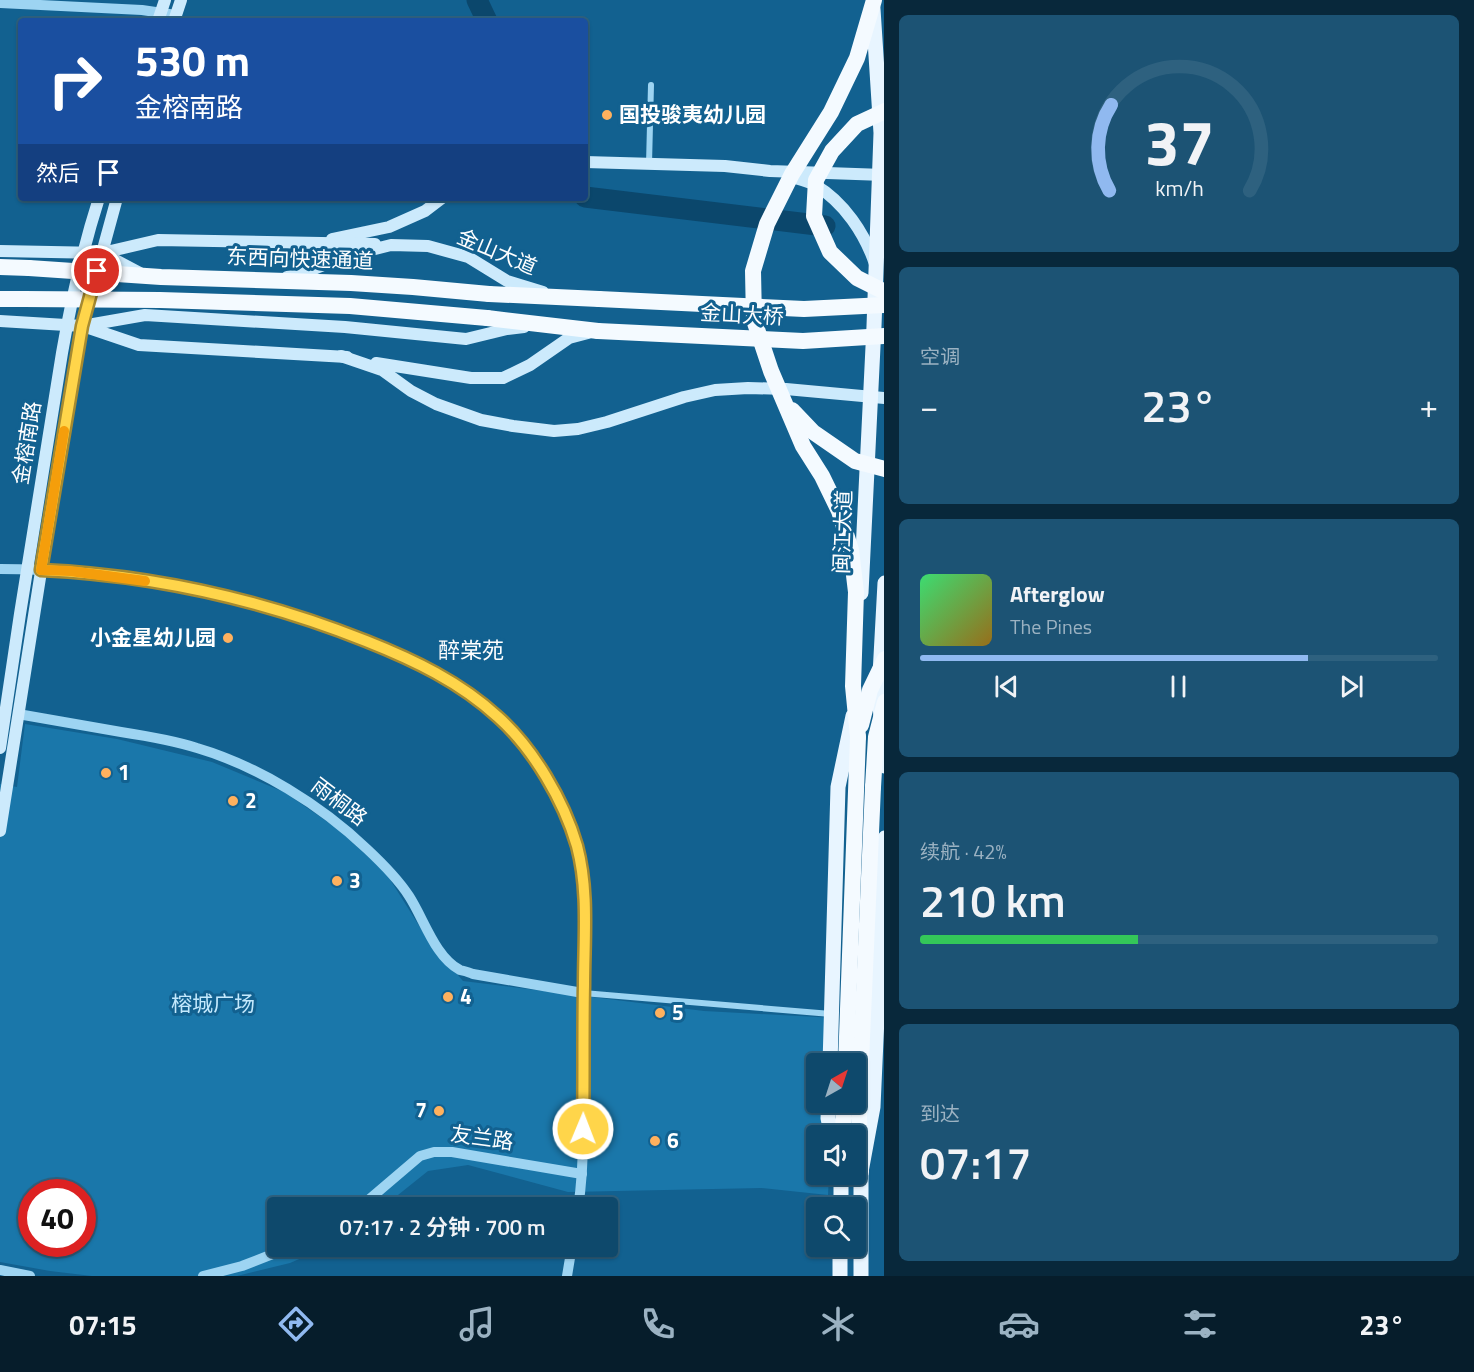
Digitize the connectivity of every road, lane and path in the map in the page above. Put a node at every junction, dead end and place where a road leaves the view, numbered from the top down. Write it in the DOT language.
graph roads {
  1 [pos="181,0"];
  2 [pos="874,0"];
  3 [pos="0,3"];
  4 [pos="161,11"];
  5 [pos="175,18"];
  6 [pos="651,85"];
  7 [pos="884,111"];
  8 [pos="588,162"];
  9 [pos="649,164"];
  10 [pos="770,171"];
  11 [pos="882,174"];
  12 [pos="98,201"];
  13 [pos="116,201"];
  14 [pos="438,201"];
  15 [pos="314,243"];
  16 [pos="390,245"];
  17 [pos="0,251"];
  18 [pos="84,252"];
  19 [pos="102,253"];
  20 [pos="0,267"];
  21 [pos="875,267"];
  22 [pos="884,292"];
  23 [pos="558,297"];
  24 [pos="0,299"];
  25 [pos="598,299"];
  26 [pos="884,305"];
  27 [pos="0,321"];
  28 [pos="67,325"];
  29 [pos="82,326"];
  30 [pos="550,326"];
  31 [pos="598,331"];
  32 [pos="884,336"];
  33 [pos="341,356"];
  34 [pos="877,398"];
  35 [pos="785,403"];
  36 [pos="884,469"];
  37 [pos="0,569"];
  38 [pos="27,569"];
  39 [pos="41,570"];
  40 [pos="884,601"];
  41 [pos="884,661"];
  42 [pos="884,706"];
  43 [pos="18,714"];
  44 [pos="858,737"];
  45 [pos="0,748"];
  46 [pos="884,754"];
  47 [pos="884,756"];
  48 [pos="873,786"];
  49 [pos="0,831"];
  50 [pos="884,860"];
  51 [pos="584,993"];
  52 [pos="832,1014"];
  53 [pos="843,1053"];
  54 [pos="846,1053"];
  55 [pos="847,1053"];
  56 [pos="866,1145"];
  57 [pos="582,1174"];
  58 [pos="861,1185"];
  59 [pos="372,1197"];
  60 [pos="579,1197"];
  61 [pos="267,1256"];
  62 [pos="570,1257"];
  63 [pos="840,1257"];
  64 [pos="0,1270"];
  65 [pos="30,1276"];
  66 [pos="203,1276"];
  67 [pos="567,1276"];
  68 [pos="840,1276"];
  69 [pos="861,1276"];
  1 -- 5 [label="main road"];
  2 -- 11 [label="main road, 闽江大道"];
  2 -- 35 [label="highway, bridge"];
  3 -- 4 [label="street"];
  4 -- 5 [label="street"];
  6 -- 9 [label="street"];
  7 -- 22 [label="highway, bridge"];
  8 -- 9 [label="main road"];
  9 -- 10 [label="main road"];
  10 -- 11 [label="main road"];
  10 -- 21 [label="main road"];
  11 -- 21 [label="main road, 闽江大道"];
  12 -- 18 [label="main road, 金榕南路"];
  13 -- 19 [label="main road, 金榕南路"];
  14 -- 15 [label="main road"];
  15 -- 16 [label="main road"];
  15 -- 19 [label="main road"];
  16 -- 19 [label="main road, 金山大道"];
  16 -- 23 [label="main road, 金山大道"];
  17 -- 18 [label="main road, 金山大道"];
  18 -- 19 [label="main road, 金山大道"];
  18 -- 28 [label="main road, 金榕南路"];
  19 -- 29 [label="main road, 金榕南路"];
  20 -- 23 [label="highway, 东西向快速通道, bridge"];
  21 -- 34 [label="main road, 闽江大道"];
  23 -- 25 [label="highway, 东西向快速通道"];
  24 -- 30 [label="highway, bridge"];
  25 -- 26 [label="highway, 金山大桥, bridge"];
  27 -- 28 [label="main road"];
  28 -- 29 [label="main road"];
  28 -- 38 [label="main road, 金榕南路"];
  29 -- 30 [label="main road"];
  29 -- 33 [label="main road"];
  29 -- 39 [label="main road, 金榕南路"];
  30 -- 31 [label="highway"];
  31 -- 32 [label="highway, 金山大桥, bridge"];
  31 -- 33 [label="main road"];
  33 -- 34 [label="main road"];
  34 -- 52 [label="main road, 闽江大道"];
  35 -- 36 [label="highway, bridge"];
  35 -- 44 [label="highway, bridge"];
  37 -- 38 [label="street"];
  38 -- 39 [label="street"];
  38 -- 45 [label="main road, 金榕南路"];
  39 -- 43 [label="main road, 金榕南路"];
  39 -- 51 [label="street"];
  40 -- 46 [label="main road"];
  41 -- 44 [label="highway, bridge"];
  42 -- 48 [label="highway, bridge"];
  43 -- 49 [label="main road, 金榕南路"];
  43 -- 51 [label="street, 雨桐路"];
  44 -- 54 [label="highway"];
  47 -- 48 [label="highway, bridge"];
  48 -- 55 [label="highway"];
  50 -- 56 [label="main road"];
  51 -- 52 [label="street"];
  51 -- 57 [label="street"];
  52 -- 53 [label="main road, 闽江大道"];
  57 -- 59 [label="street, 友兰路"];
  57 -- 60 [label="street"];
  58 -- 69 [label="main road"];
  61 -- 66 [label="street"];
  62 -- 67 [label="street"];
  63 -- 68 [label="main road"];
  64 -- 65 [label="street"];
}
